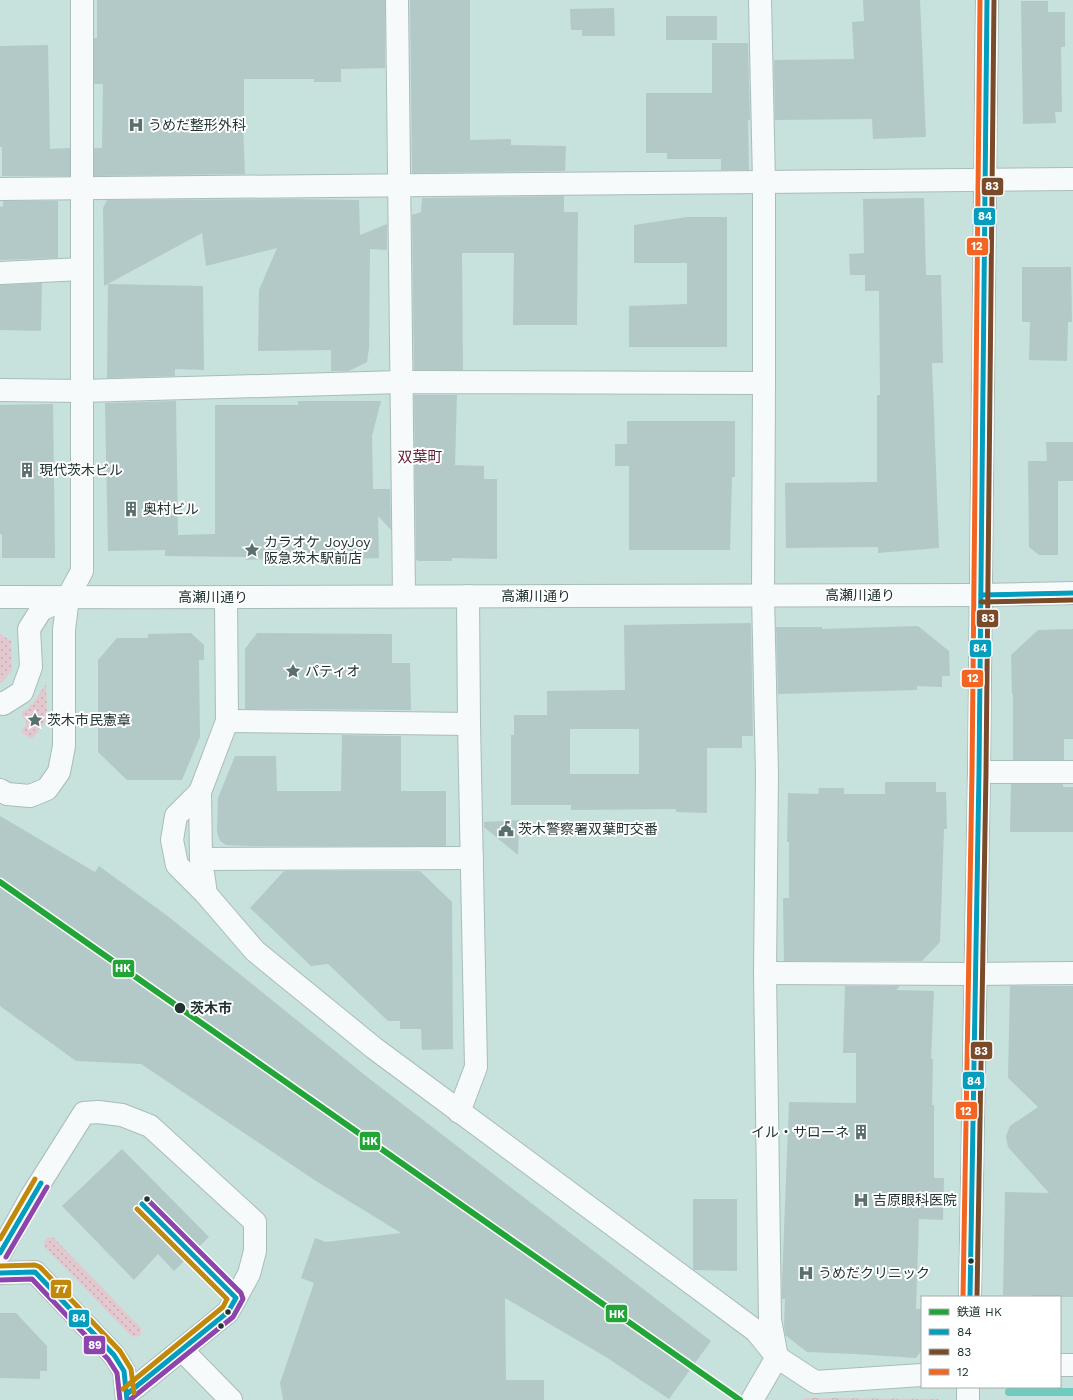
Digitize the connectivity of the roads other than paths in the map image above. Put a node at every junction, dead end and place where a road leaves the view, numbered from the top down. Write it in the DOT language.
graph roads {
  1 [pos="82,0"];
  2 [pos="397,0"];
  3 [pos="760,0"];
  4 [pos="987,0"];
  5 [pos="1073,179"];
  6 [pos="985,180"];
  7 [pos="764,182"];
  8 [pos="400,185"];
  9 [pos="0,189"];
  10 [pos="82,189"];
  11 [pos="82,270"];
  12 [pos="0,273"];
  13 [pos="401,382"];
  14 [pos="764,383"];
  15 [pos="0,390"];
  16 [pos="82,391"];
  17 [pos="1073,593"];
  18 [pos="981,594"];
  19 [pos="763,595"];
  20 [pos="404,596"];
  21 [pos="468,596"];
  22 [pos="0,597"];
  23 [pos="68,597"];
  24 [pos="226,598"];
  25 [pos="0,703"];
  26 [pos="227,721"];
  27 [pos="469,724"];
  28 [pos="979,772"];
  29 [pos="1073,772"];
  30 [pos="0,790"];
  31 [pos="200,792"];
  32 [pos="472,858"];
  33 [pos="201,859"];
  34 [pos="206,894"];
  35 [pos="765,973"];
  36 [pos="1073,973"];
  37 [pos="975,974"];
  38 [pos="459,1112"];
  39 [pos="0,1253"];
  40 [pos="0,1273"];
  41 [pos="970,1296"];
  42 [pos="182,1350"];
  43 [pos="777,1358"];
  44 [pos="1061,1365"];
  45 [pos="1073,1365"];
  46 [pos="921,1375"];
  47 [pos="968,1388"];
  48 [pos="127,1397"];
  49 [pos="231,1400"];
  50 [pos="752,1400"];
  51 [pos="968,1400"];
  1 -- 10 [label="street"];
  2 -- 8 [label="street"];
  3 -- 7 [label="street"];
  4 -- 6 [label="street"];
  5 -- 6 [label="street"];
  6 -- 7 [label="street"];
  6 -- 18 [label="street"];
  7 -- 8 [label="street"];
  7 -- 14 [label="street"];
  8 -- 10 [label="street"];
  8 -- 13 [label="street"];
  9 -- 10 [label="street"];
  10 -- 11 [label="street"];
  11 -- 12 [label="street"];
  11 -- 16 [label="street"];
  13 -- 14 [label="street"];
  13 -- 16 [label="street"];
  13 -- 20 [label="street"];
  14 -- 19 [label="street"];
  15 -- 16 [label="street"];
  16 -- 23 [label="street"];
  17 -- 18 [label="street, 高瀬川通り"];
  18 -- 19 [label="street, 高瀬川通り"];
  18 -- 28 [label="street"];
  19 -- 21 [label="street, 高瀬川通り"];
  19 -- 35 [label="street"];
  20 -- 21 [label="street, 高瀬川通り"];
  20 -- 24 [label="street, 高瀬川通り"];
  21 -- 27 [label="street"];
  22 -- 23 [label="street, 高瀬川通り"];
  23 -- 24 [label="street, 高瀬川通り"];
  23 -- 25 [label="street"];
  23 -- 30 [label="street"];
  24 -- 26 [label="street"];
  26 -- 27 [label="street"];
  26 -- 31 [label="street"];
  27 -- 32 [label="street"];
  28 -- 29 [label="street"];
  28 -- 37 [label="street"];
  31 -- 33 [label="street"];
  31 -- 34 [label="street"];
  32 -- 33 [label="street"];
  32 -- 38 [label="street"];
  33 -- 34 [label="street"];
  34 -- 38 [label="street"];
  35 -- 37 [label="street"];
  35 -- 43 [label="street"];
  36 -- 37 [label="street"];
  37 -- 41 [label="street"];
  38 -- 43 [label="street"];
  39 -- 42 [label="street"];
  40 -- 48 [label="main road"];
  42 -- 48 [label="street"];
  42 -- 49 [label="street"];
  43 -- 46 [label="street"];
  43 -- 50 [label="street"];
  44 -- 45 [label="street"];
  47 -- 51 [label="street"];
}
